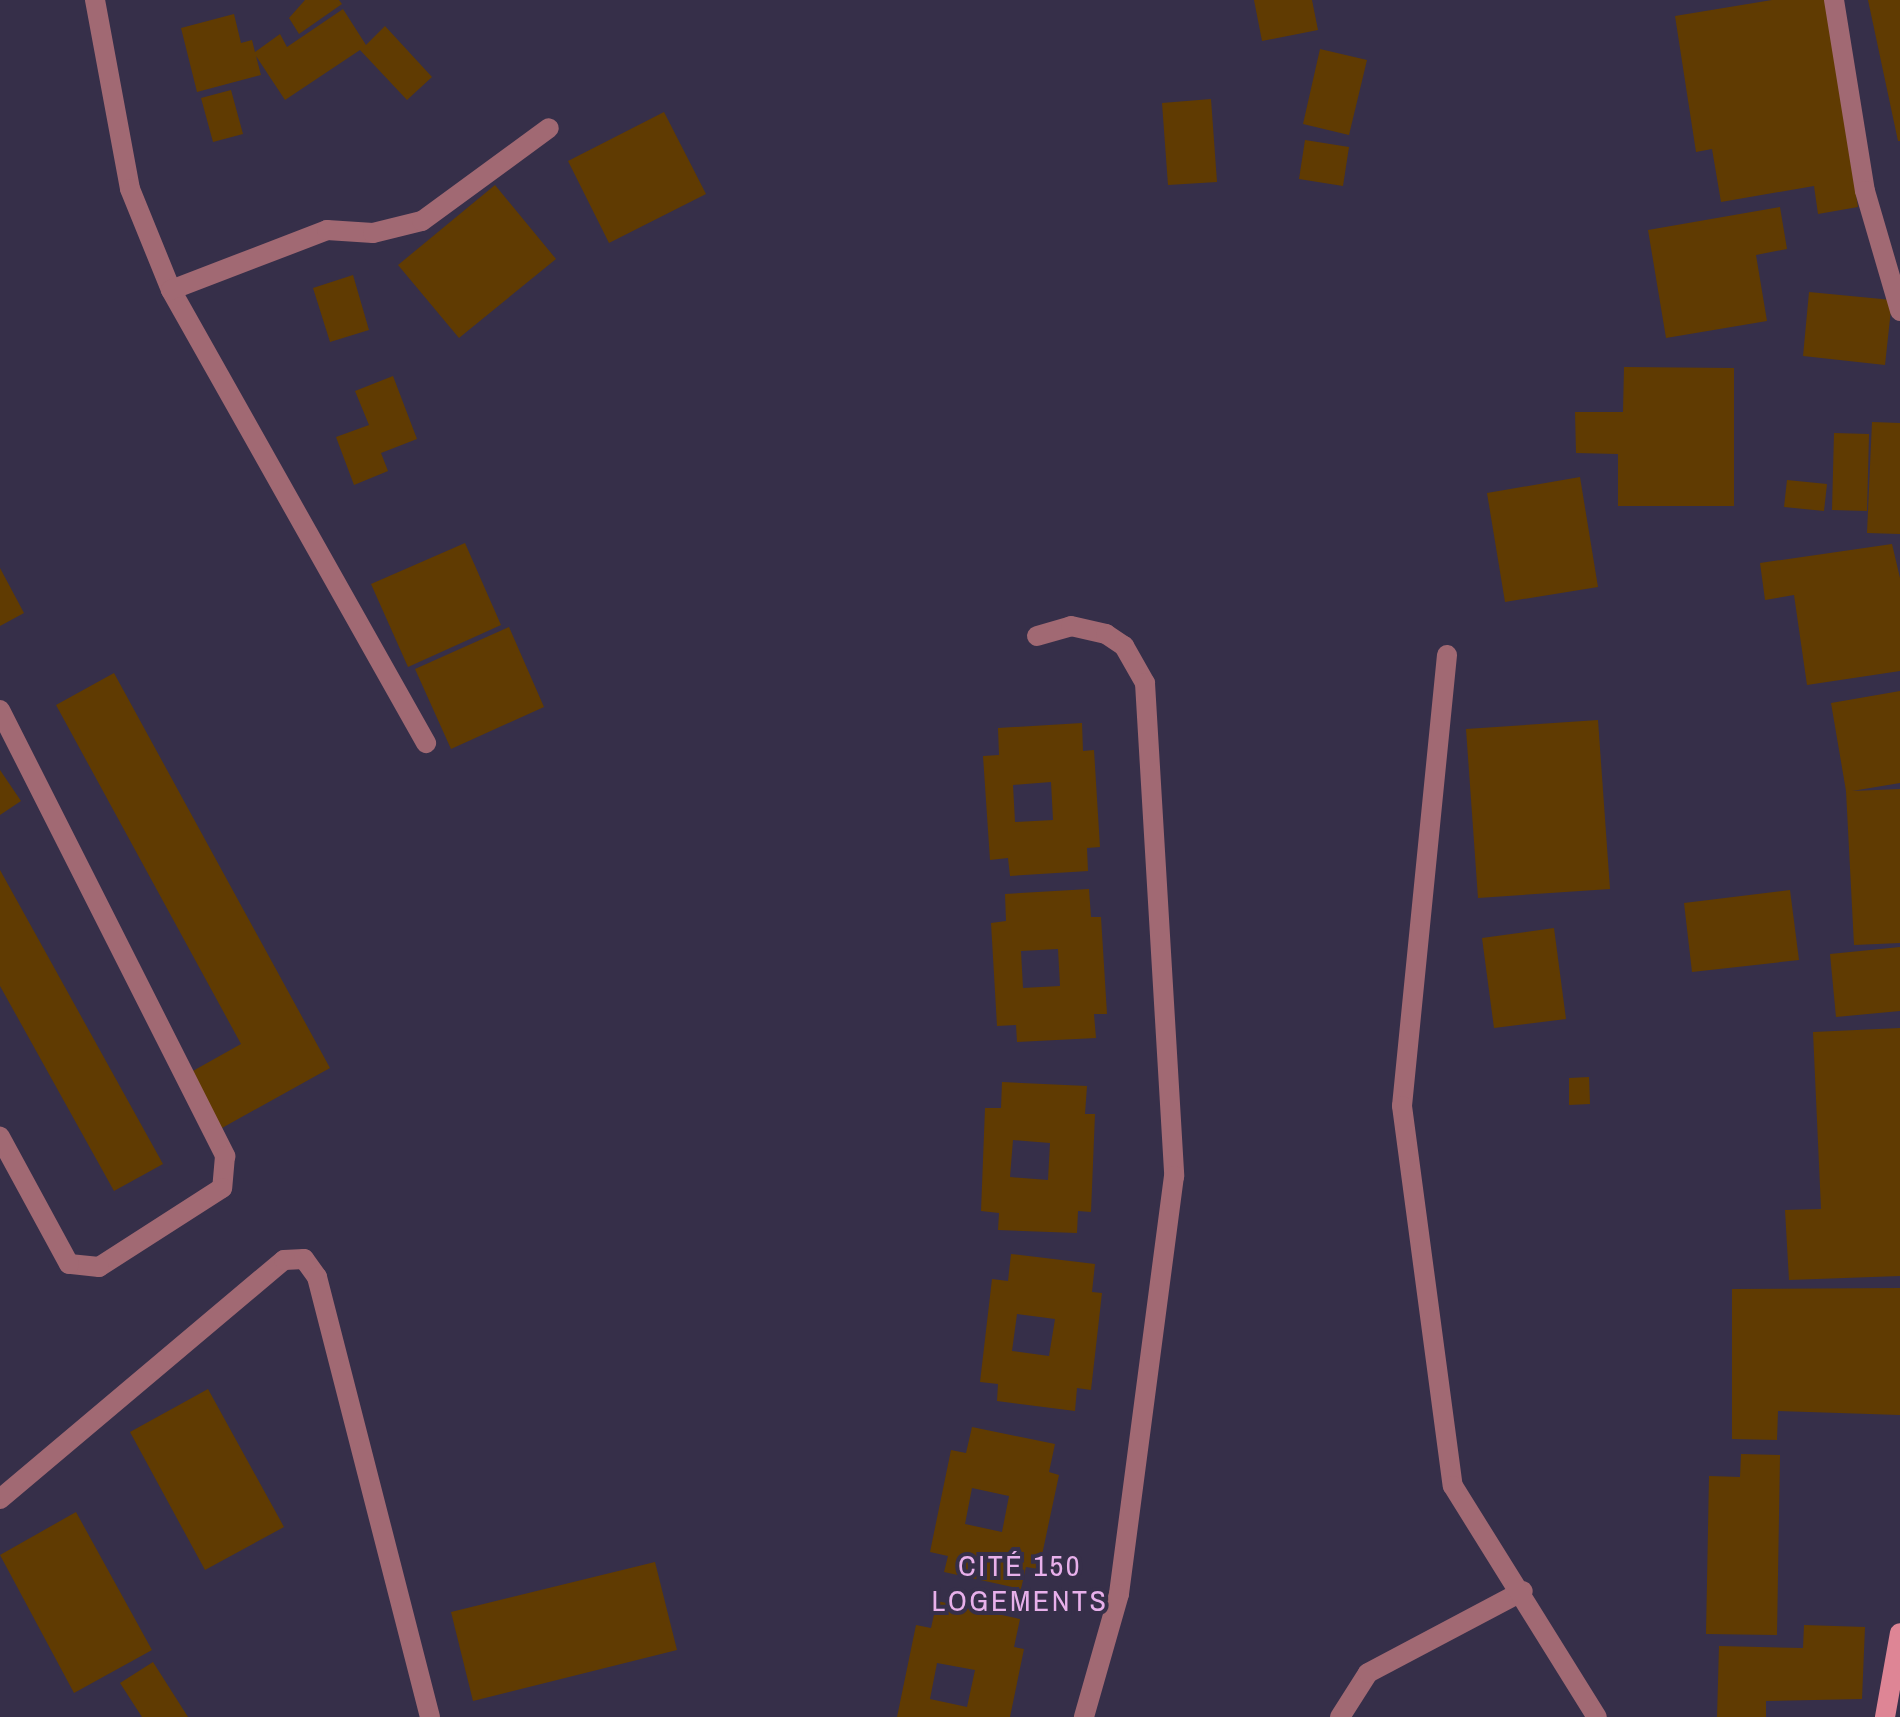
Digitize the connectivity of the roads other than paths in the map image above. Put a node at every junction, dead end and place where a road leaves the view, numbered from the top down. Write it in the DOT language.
graph roads {
  1 [pos="96,0"];
  2 [pos="1834,0"];
  3 [pos="548,128"];
  4 [pos="171,290"];
  5 [pos="1900,311"];
  6 [pos="1037,636"];
  7 [pos="1447,655"];
  8 [pos="0,710"];
  9 [pos="426,743"];
  10 [pos="0,1137"];
  11 [pos="0,1499"];
  12 [pos="1524,1591"];
  13 [pos="1900,1633"];
  14 [pos="430,1717"];
  15 [pos="1084,1717"];
  16 [pos="1340,1717"];
  17 [pos="1598,1717"];
  18 [pos="1885,1717"];
  1 -- 4 [label="street"];
  2 -- 5 [label="street"];
  3 -- 4 [label="street"];
  4 -- 9 [label="street"];
  6 -- 15 [label="street"];
  7 -- 12 [label="street"];
  8 -- 10 [label="street"];
  11 -- 14 [label="street"];
  12 -- 16 [label="street"];
  12 -- 17 [label="street"];
  13 -- 18 [label="main road"];
}
